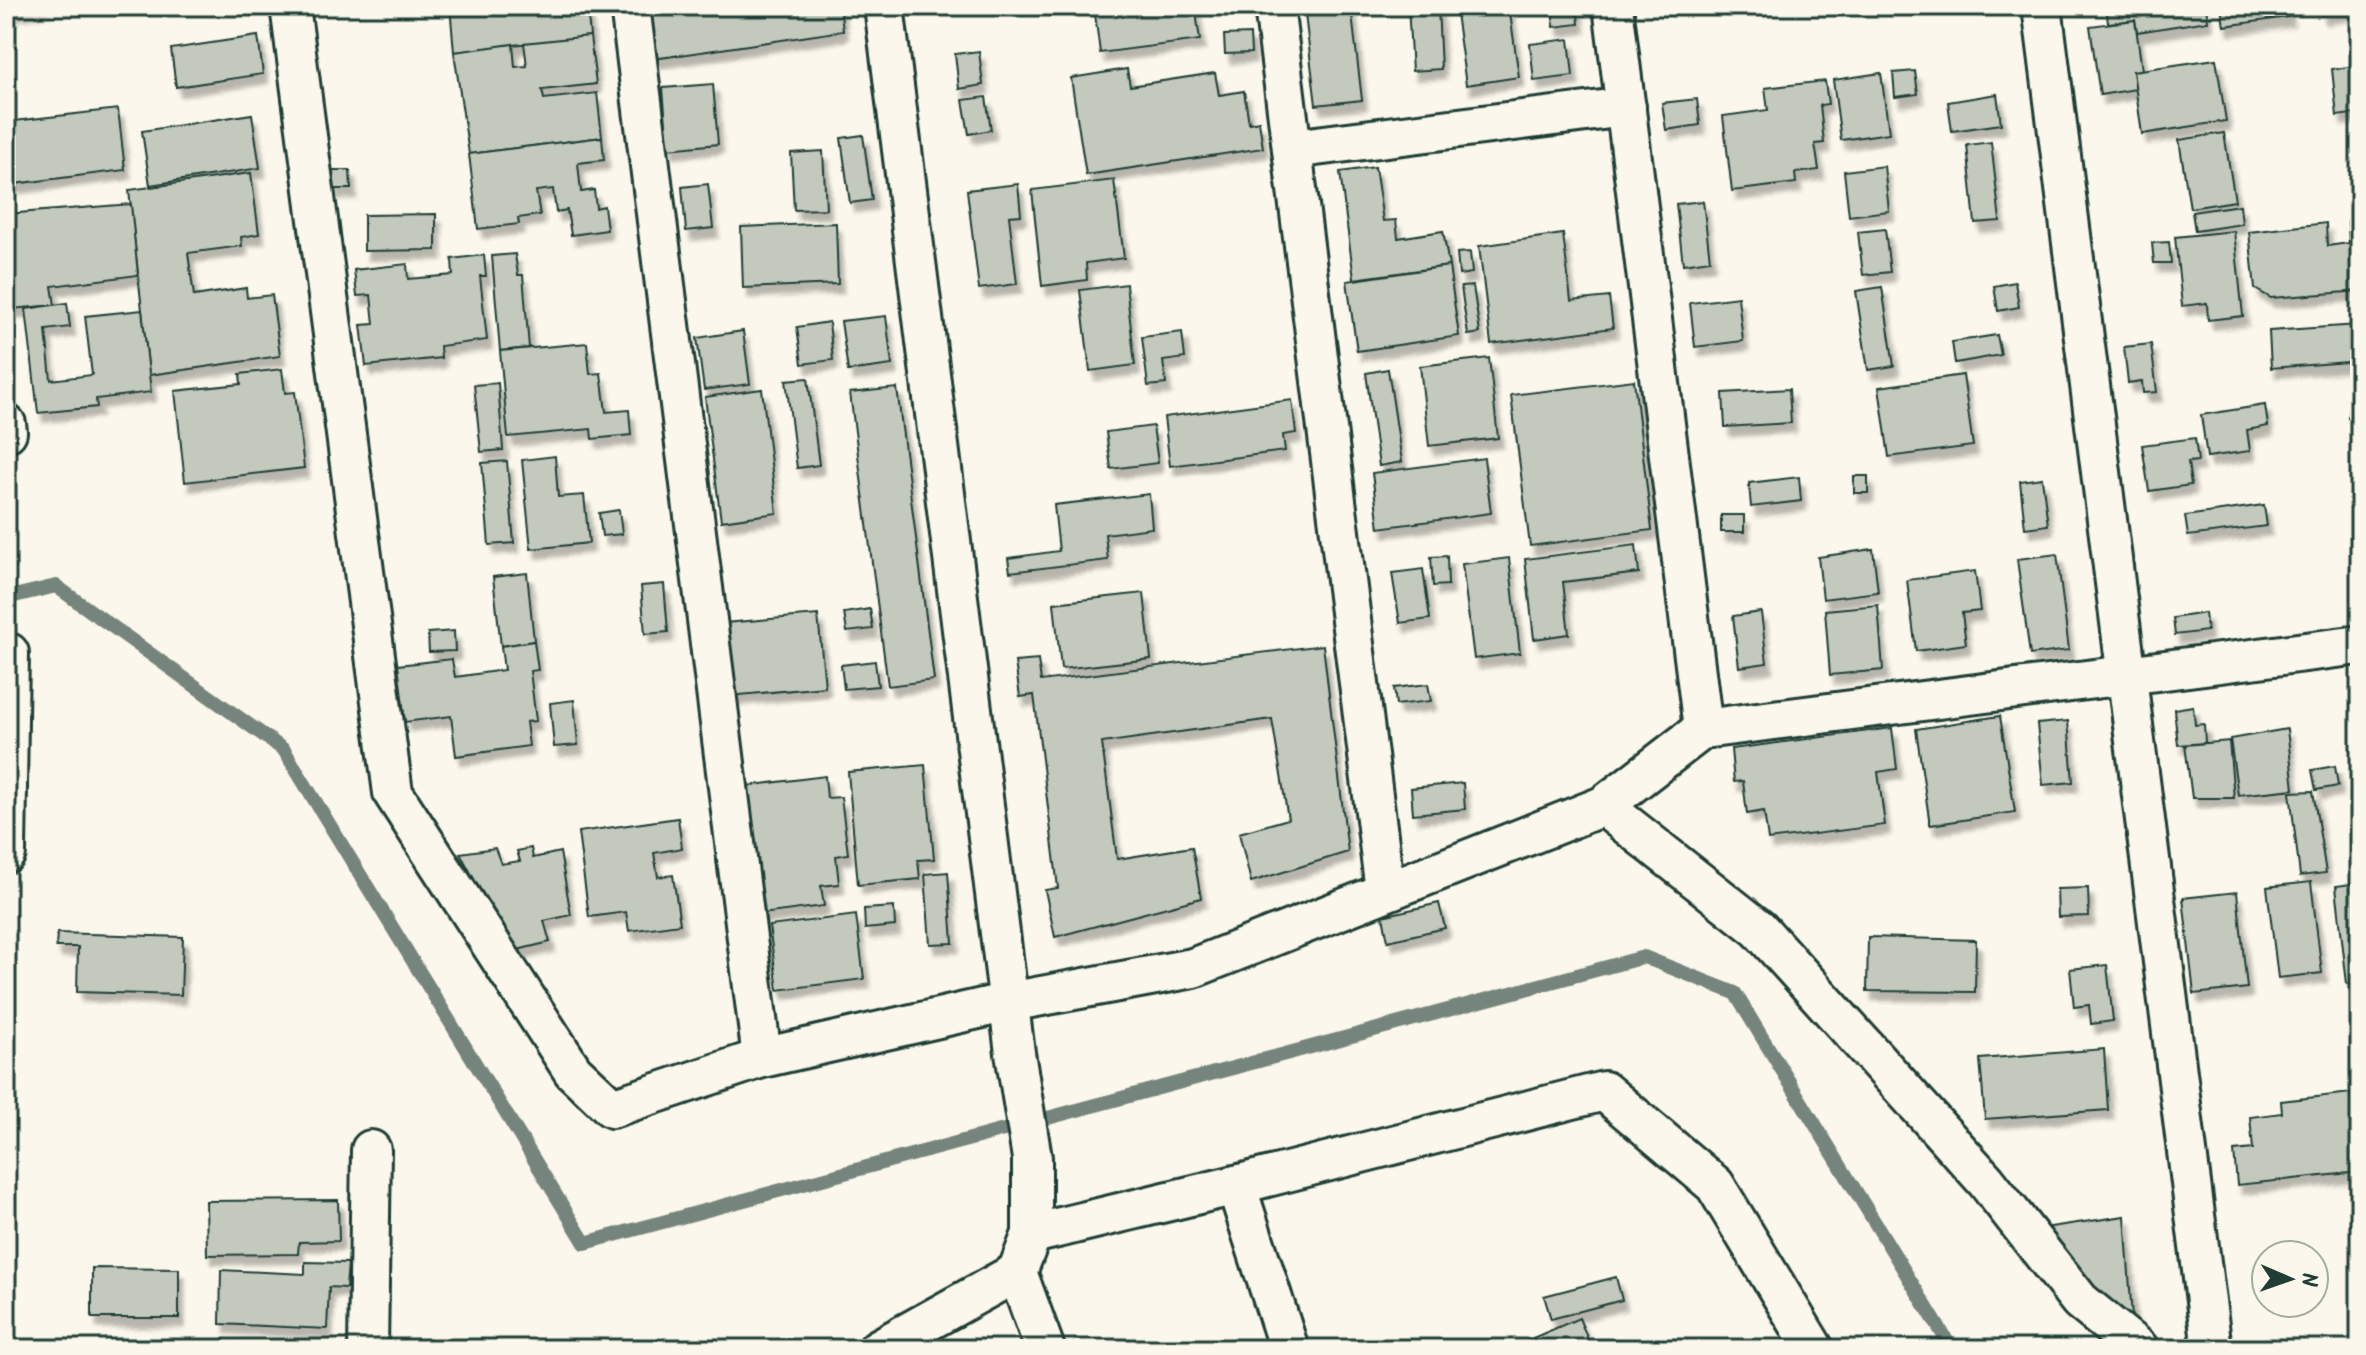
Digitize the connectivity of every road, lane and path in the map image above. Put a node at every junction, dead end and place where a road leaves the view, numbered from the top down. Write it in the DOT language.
graph roads {
  1 [pos="290,6"];
  2 [pos="630,6"];
  3 [pos="884,6"];
  4 [pos="1274,6"];
  5 [pos="1613,6"];
  6 [pos="2042,6"];
  7 [pos="1626,107"];
  8 [pos="1292,149"];
  9 [pos="6,424"];
  10 [pos="7,432"];
  11 [pos="2360,645"];
  12 [pos="9,653"];
  13 [pos="2126,675"];
  14 [pos="1703,729"];
  15 [pos="1603,806"];
  16 [pos="6,853"];
  17 [pos="1385,891"];
  18 [pos="1009,1002"];
  19 [pos="762,1058"];
  20 [pos="371,1150"];
  21 [pos="1236,1185"];
  22 [pos="1032,1234"];
  23 [pos="1017,1272"];
  24 [pos="1810,1348"];
  25 [pos="368,1349"];
  26 [pos="878,1349"];
  27 [pos="1045,1349"];
  28 [pos="1289,1349"];
  29 [pos="2139,1349"];
  30 [pos="2212,1349"];
  1 -- 19 [label="street"];
  2 -- 19 [label="street"];
  3 -- 18 [label="street"];
  4 -- 8 [label="street"];
  5 -- 7 [label="street"];
  6 -- 13 [label="street"];
  7 -- 8 [label="street"];
  7 -- 14 [label="street"];
  8 -- 17 [label="street"];
  9 -- 10 [label="street"];
  11 -- 13 [label="street"];
  12 -- 16 [label="street"];
  13 -- 14 [label="street"];
  13 -- 30 [label="street"];
  14 -- 15 [label="street"];
  15 -- 17 [label="street"];
  15 -- 29 [label="street"];
  17 -- 18 [label="street"];
  18 -- 19 [label="street"];
  18 -- 22 [label="street"];
  20 -- 25 [label="street"];
  21 -- 22 [label="street"];
  21 -- 24 [label="street"];
  21 -- 28 [label="street"];
  22 -- 23 [label="street"];
  23 -- 26 [label="street"];
  23 -- 27 [label="street"];
}
